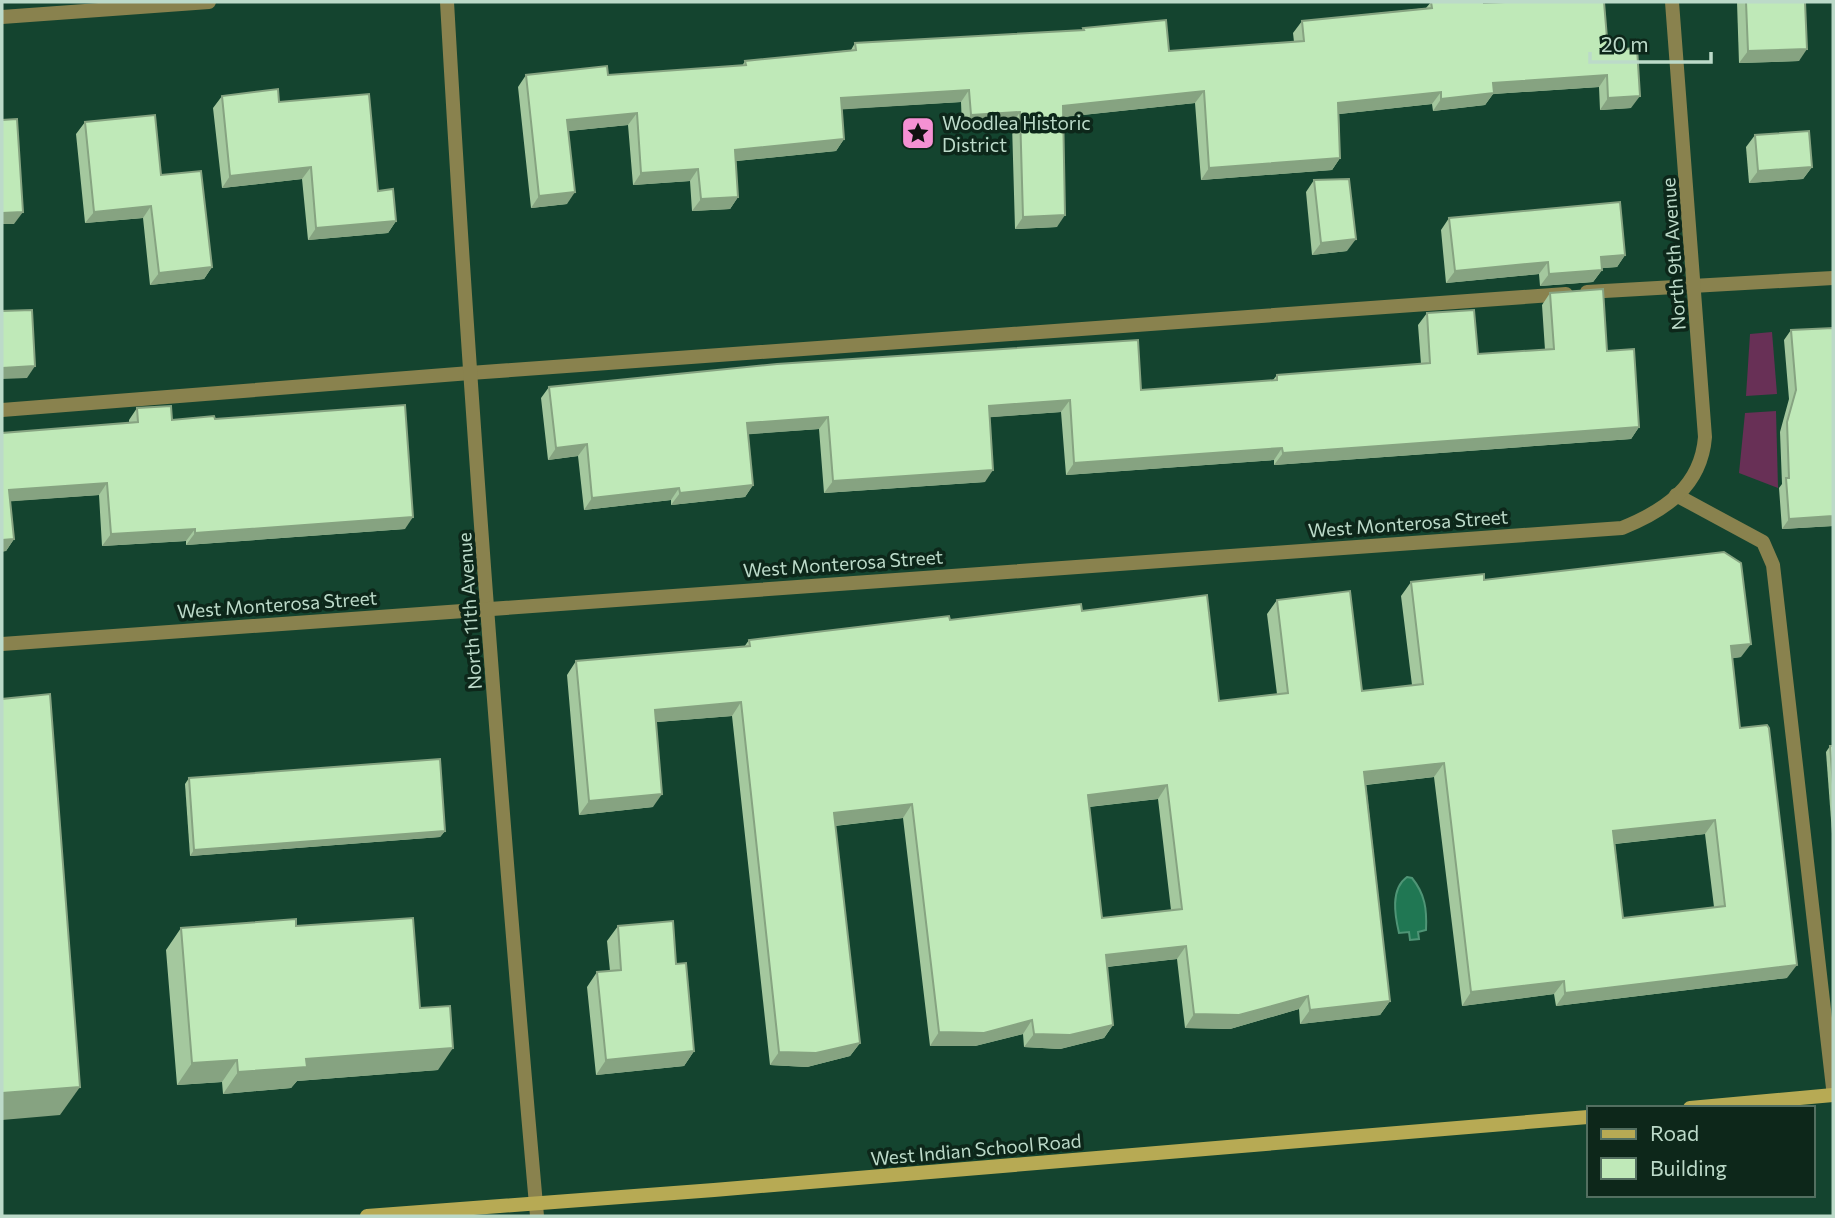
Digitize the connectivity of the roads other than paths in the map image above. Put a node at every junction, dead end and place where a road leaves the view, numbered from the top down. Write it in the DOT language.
graph roads {
  1 [pos="209,2"];
  2 [pos="447,2"];
  3 [pos="1672,2"];
  4 [pos="2,17"];
  5 [pos="1833,278"];
  6 [pos="1695,285"];
  7 [pos="470,373"];
  8 [pos="2,410"];
  9 [pos="1676,495"];
  10 [pos="488,607"];
  11 [pos="2,644"];
  12 [pos="1833,1087"];
  13 [pos="1833,1095"];
  14 [pos="1712,1106"];
  15 [pos="1587,1117"];
  16 [pos="536,1210"];
  17 [pos="366,1216"];
  1 -- 4 [label="street"];
  2 -- 7 [label="street, North 11th Avenue"];
  3 -- 6 [label="street, North 9th Avenue"];
  5 -- 6 [label="street"];
  6 -- 7 [label="street"];
  6 -- 9 [label="street, North 9th Avenue"];
  7 -- 8 [label="street"];
  7 -- 10 [label="street, North 11th Avenue"];
  9 -- 10 [label="street, West Monterosa Street"];
  9 -- 12 [label="street"];
  10 -- 11 [label="street, West Monterosa Street"];
  10 -- 16 [label="street, North 11th Avenue"];
  13 -- 14 [label="main road"];
  15 -- 16 [label="main road, West Indian School Road"];
  16 -- 17 [label="main road, West Indian School Road"];
}
